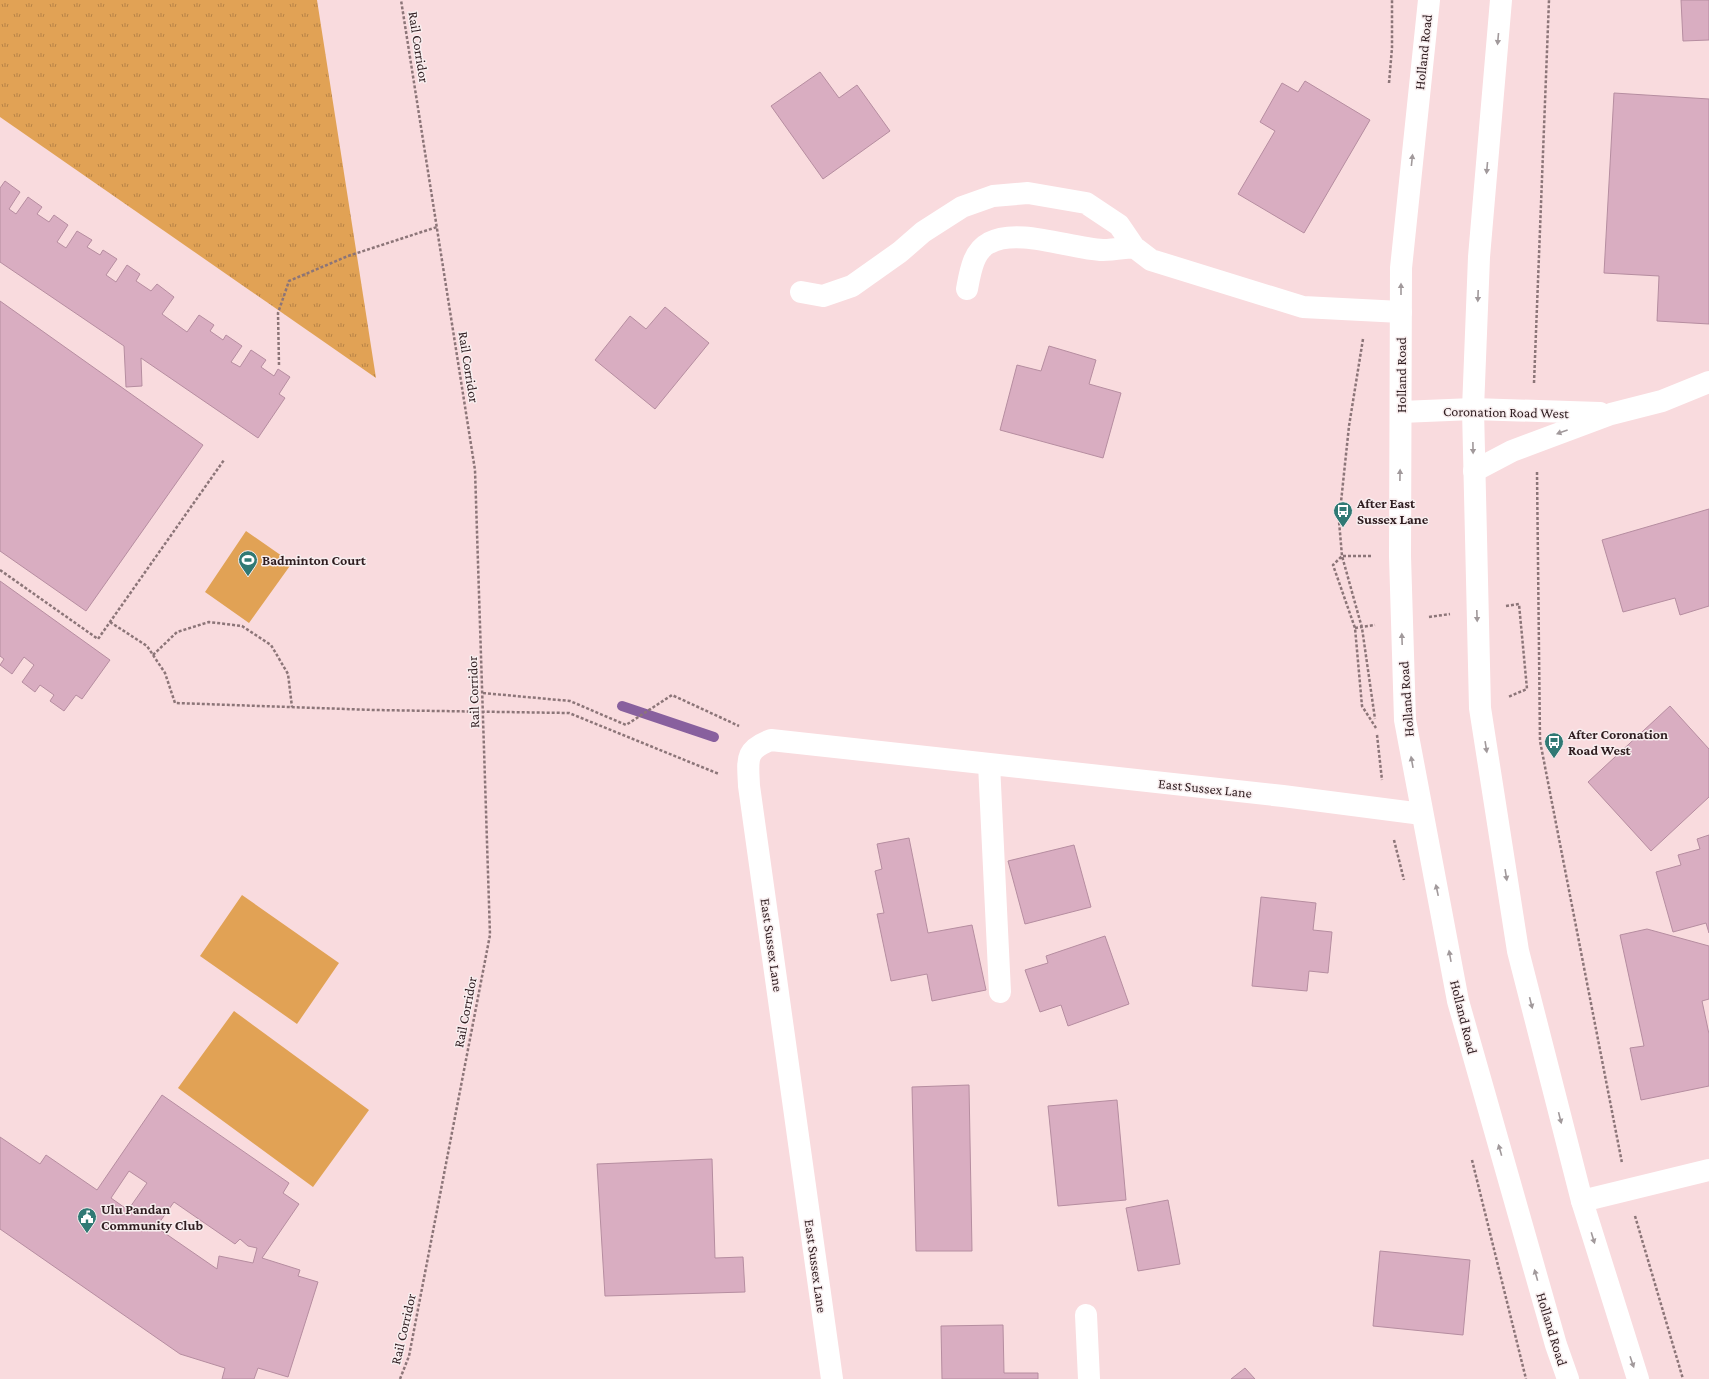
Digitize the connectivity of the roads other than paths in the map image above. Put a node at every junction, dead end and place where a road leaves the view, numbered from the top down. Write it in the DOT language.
graph roads {
  1 [pos="1429,0"];
  2 [pos="1501,0"];
  3 [pos="1134,247"];
  4 [pos="967,289"];
  5 [pos="801,292"];
  6 [pos="1401,312"];
  7 [pos="1709,382"];
  8 [pos="1473,410"];
  9 [pos="1401,412"];
  10 [pos="1611,414"];
  11 [pos="1474,471"];
  12 [pos="988,764"];
  13 [pos="1422,814"];
  14 [pos="1000,992"];
  15 [pos="1709,1170"];
  16 [pos="1582,1201"];
  17 [pos="1086,1315"];
  18 [pos="832,1379"];
  19 [pos="1089,1379"];
  20 [pos="1568,1379"];
  21 [pos="1638,1379"];
  6 -- 1 [label="street, Holland Road, one-way"];
  2 -- 8 [label="street, one-way"];
  3 -- 4 [label="street"];
  3 -- 5 [label="street"];
  3 -- 6 [label="street"];
  6 -- 9 [label="street, Holland Road"];
  7 -- 10 [label="street, Coronation Road West"];
  8 -- 9 [label="street, Coronation Road West"];
  8 -- 10 [label="street, Coronation Road West"];
  8 -- 11 [label="street, one-way"];
  13 -- 9 [label="street, Holland Road, one-way"];
  10 -- 11 [label="street, Coronation Road West, one-way"];
  11 -- 16 [label="street, one-way"];
  12 -- 13 [label="street, East Sussex Lane"];
  12 -- 14 [label="street"];
  12 -- 18 [label="street, East Sussex Lane"];
  20 -- 13 [label="street, Holland Road, one-way"];
  15 -- 16 [label="street"];
  16 -- 21 [label="street, one-way"];
  17 -- 19 [label="street"];
}
